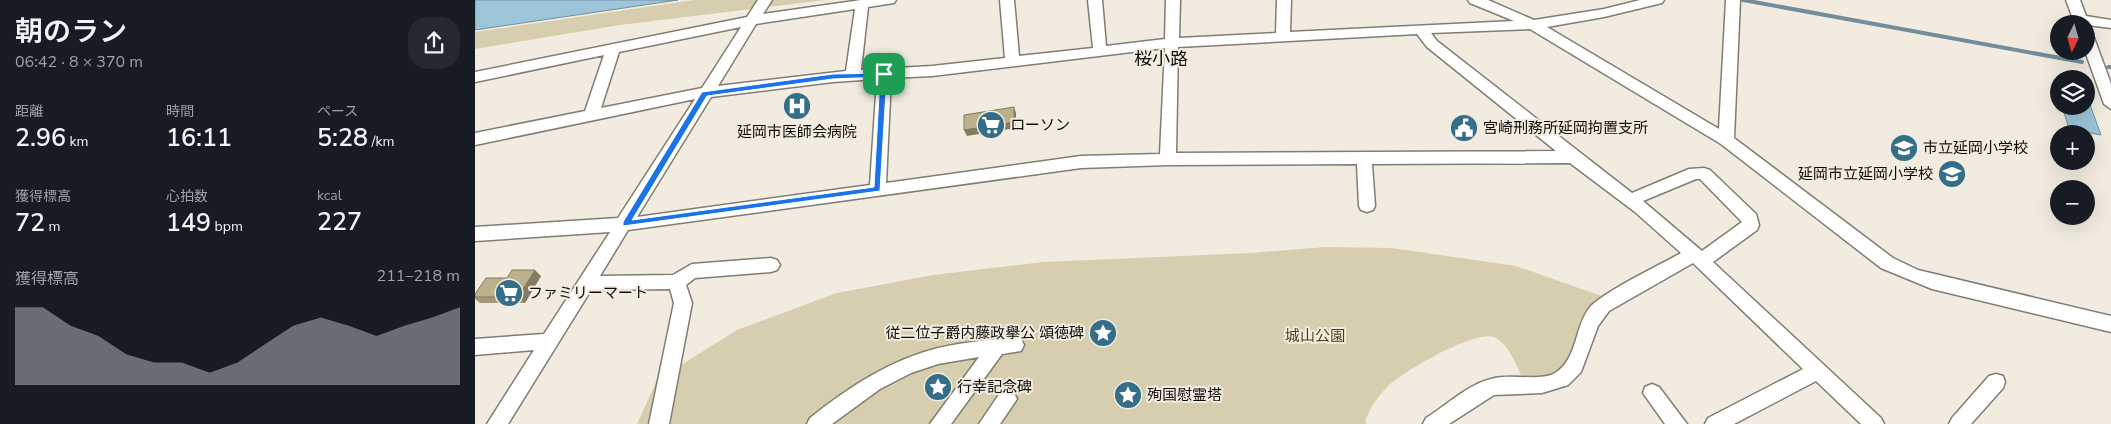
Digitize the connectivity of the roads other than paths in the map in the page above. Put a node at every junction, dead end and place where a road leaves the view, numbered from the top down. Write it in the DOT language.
graph roads {
  1 [pos="889,0"];
  2 [pos="1007,0"];
  3 [pos="1095,0"];
  4 [pos="1173,0"];
  5 [pos="1284,0"];
  6 [pos="1475,0"];
  7 [pos="1657,0"];
  8 [pos="1733,0"];
  9 [pos="2073,0"];
  10 [pos="862,4"];
  11 [pos="759,11"];
  12 [pos="2079,15"];
  13 [pos="2095,22"];
  14 [pos="2111,24"];
  15 [pos="1530,25"];
  16 [pos="1421,29"];
  17 [pos="1283,37"];
  18 [pos="1171,43"];
  19 [pos="613,50"];
  20 [pos="1100,51"];
  21 [pos="2095,60"];
  22 [pos="1012,61"];
  23 [pos="884,74"];
  24 [pos="853,75"];
  25 [pos="475,77"];
  26 [pos="704,93"];
  27 [pos="2111,104"];
  28 [pos="591,114"];
  29 [pos="475,139"];
  30 [pos="1726,140"];
  31 [pos="1573,157"];
  32 [pos="1168,159"];
  33 [pos="1363,159"];
  34 [pos="878,189"];
  35 [pos="1630,200"];
  36 [pos="1367,206"];
  37 [pos="626,224"];
  38 [pos="475,234"];
  39 [pos="1698,258"];
  40 [pos="771,265"];
  41 [pos="676,282"];
  42 [pos="587,283"];
  43 [pos="2111,324"];
  44 [pos="549,341"];
  45 [pos="475,347"];
  46 [pos="1817,371"];
  47 [pos="1996,382"];
  48 [pos="1653,394"];
  49 [pos="1007,399"];
  50 [pos="497,424"];
  51 [pos="659,424"];
  52 [pos="817,424"];
  53 [pos="940,424"];
  54 [pos="989,424"];
  55 [pos="1433,424"];
  56 [pos="1677,424"];
  57 [pos="1715,424"];
  58 [pos="1874,424"];
  59 [pos="1959,424"];
  1 -- 10 [label="street"];
  2 -- 22 [label="street"];
  3 -- 20 [label="street"];
  4 -- 18 [label="street"];
  5 -- 17 [label="street"];
  6 -- 15 [label="street"];
  7 -- 15 [label="street"];
  8 -- 30 [label="street"];
  9 -- 12 [label="street"];
  10 -- 11 [label="street"];
  10 -- 24 [label="street"];
  11 -- 19 [label="street"];
  11 -- 26 [label="street"];
  13 -- 14 [label="street"];
  15 -- 16 [label="street"];
  15 -- 30 [label="street"];
  16 -- 17 [label="street"];
  16 -- 31 [label="street"];
  17 -- 18 [label="street"];
  18 -- 20 [label="street"];
  18 -- 32 [label="street"];
  19 -- 25 [label="street"];
  19 -- 28 [label="street"];
  20 -- 22 [label="street"];
  21 -- 27 [label="street"];
  22 -- 23 [label="street"];
  23 -- 24 [label="street"];
  23 -- 34 [label="street"];
  24 -- 26 [label="street"];
  26 -- 28 [label="street"];
  26 -- 37 [label="street"];
  28 -- 29 [label="street"];
  30 -- 43 [label="street"];
  31 -- 33 [label="street"];
  31 -- 35 [label="street"];
  32 -- 33 [label="street"];
  32 -- 34 [label="street"];
  33 -- 36 [label="street"];
  34 -- 37 [label="street"];
  35 -- 39 [label="street"];
  35 -- 39 [label="street"];
  37 -- 38 [label="street"];
  37 -- 42 [label="street"];
  39 -- 46 [label="street"];
  39 -- 55 [label="street"];
  40 -- 41 [label="street"];
  41 -- 42 [label="street"];
  41 -- 51 [label="street"];
  42 -- 44 [label="street"];
  44 -- 45 [label="street"];
  44 -- 50 [label="street"];
  46 -- 57 [label="street"];
  46 -- 58 [label="street"];
  47 -- 59 [label="street"];
  48 -- 56 [label="street"];
  49 -- 54 [label="street"];
  52 -- 53 [label="street"];
}
